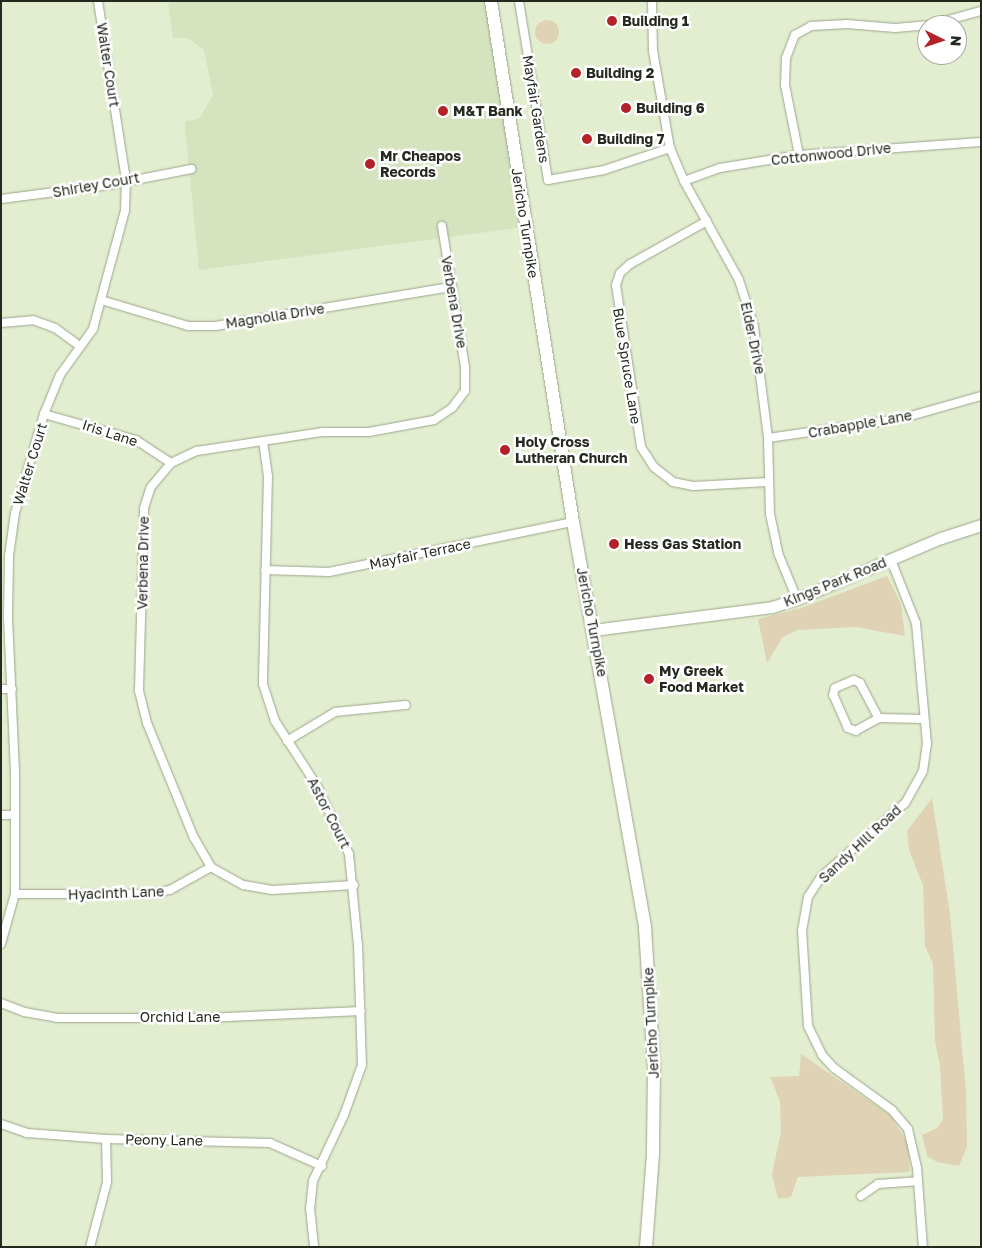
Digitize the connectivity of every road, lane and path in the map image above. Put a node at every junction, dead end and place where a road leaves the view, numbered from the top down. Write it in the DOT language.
graph roads {
  1 [pos="98,1"];
  2 [pos="491,1"];
  3 [pos="519,1"];
  4 [pos="652,1"];
  5 [pos="981,11"];
  6 [pos="981,142"];
  7 [pos="670,148"];
  8 [pos="799,154"];
  9 [pos="191,169"];
  10 [pos="126,180"];
  11 [pos="684,181"];
  12 [pos="1,199"];
  13 [pos="707,221"];
  14 [pos="442,226"];
  15 [pos="451,286"];
  16 [pos="101,300"];
  17 [pos="1,323"];
  18 [pos="80,346"];
  19 [pos="981,396"];
  20 [pos="44,414"];
  21 [pos="768,438"];
  22 [pos="263,441"];
  23 [pos="171,463"];
  24 [pos="768,482"];
  25 [pos="573,522"];
  26 [pos="981,525"];
  27 [pos="891,560"];
  28 [pos="265,570"];
  29 [pos="797,599"];
  30 [pos="594,630"];
  31 [pos="1,689"];
  32 [pos="12,689"];
  33 [pos="406,705"];
  34 [pos="879,718"];
  35 [pos="924,719"];
  36 [pos="287,741"];
  37 [pos="15,814"];
  38 [pos="1,815"];
  39 [pos="210,867"];
  40 [pos="354,885"];
  41 [pos="14,894"];
  42 [pos="1,944"];
  43 [pos="1,1003"];
  44 [pos="361,1011"];
  45 [pos="1,1124"];
  46 [pos="106,1139"];
  47 [pos="322,1166"];
  48 [pos="917,1181"];
  49 [pos="861,1196"];
  50 [pos="90,1247"];
  51 [pos="314,1247"];
  52 [pos="646,1247"];
  53 [pos="923,1247"];
  1 -- 10 [label="street, Walter Court"];
  2 -- 25 [label="main road, Jericho Turnpike"];
  3 -- 7 [label="street, Mayfair Gardens"];
  4 -- 7 [label="street, Elder Drive"];
  5 -- 8 [label="street"];
  6 -- 8 [label="street, Cottonwood Drive"];
  7 -- 11 [label="street, Elder Drive"];
  8 -- 11 [label="street, Cottonwood Drive"];
  9 -- 10 [label="street, Shirley Court"];
  10 -- 12 [label="street, Shirley Court"];
  10 -- 16 [label="street, Walter Court"];
  11 -- 13 [label="street, Elder Drive"];
  13 -- 21 [label="street, Elder Drive"];
  13 -- 24 [label="street, Blue Spruce Lane"];
  14 -- 15 [label="street, Verbena Drive"];
  15 -- 16 [label="street, Magnolia Drive"];
  15 -- 22 [label="street, Verbena Drive"];
  16 -- 18 [label="street, Walter Court"];
  17 -- 18 [label="street"];
  18 -- 20 [label="street, Walter Court"];
  19 -- 21 [label="street, Crabapple Lane"];
  20 -- 23 [label="street, Iris Lane"];
  20 -- 32 [label="street, Walter Court"];
  21 -- 24 [label="street, Elder Drive"];
  22 -- 23 [label="street, Verbena Drive"];
  22 -- 28 [label="street, Astor Court"];
  23 -- 39 [label="street, Verbena Drive"];
  24 -- 29 [label="street, Elder Drive"];
  25 -- 28 [label="street, Mayfair Terrace"];
  25 -- 30 [label="main road, Jericho Turnpike"];
  26 -- 27 [label="street, Kings Park Road"];
  27 -- 29 [label="street, Kings Park Road"];
  27 -- 35 [label="street, Sandy Hill Road"];
  28 -- 36 [label="street, Astor Court"];
  29 -- 30 [label="street, Kings Park Road"];
  30 -- 52 [label="main road, Jericho Turnpike"];
  31 -- 32 [label="street"];
  32 -- 37 [label="street, Walter Court"];
  33 -- 36 [label="street"];
  34 -- 34 [label="street"];
  34 -- 35 [label="street"];
  35 -- 48 [label="street, Sandy Hill Road"];
  36 -- 40 [label="street, Astor Court"];
  37 -- 38 [label="street"];
  37 -- 41 [label="street, Walter Court"];
  39 -- 40 [label="street"];
  39 -- 41 [label="street, Hyacinth Lane"];
  40 -- 44 [label="street, Astor Court"];
  41 -- 42 [label="street, Walter Court"];
  43 -- 44 [label="street, Orchid Lane"];
  44 -- 47 [label="street, Astor Court"];
  45 -- 46 [label="street, Peony Lane"];
  46 -- 47 [label="street, Peony Lane"];
  46 -- 50 [label="street"];
  47 -- 51 [label="street, Astor Court"];
  48 -- 49 [label="street"];
  48 -- 53 [label="street, Sandy Hill Road"];
}
